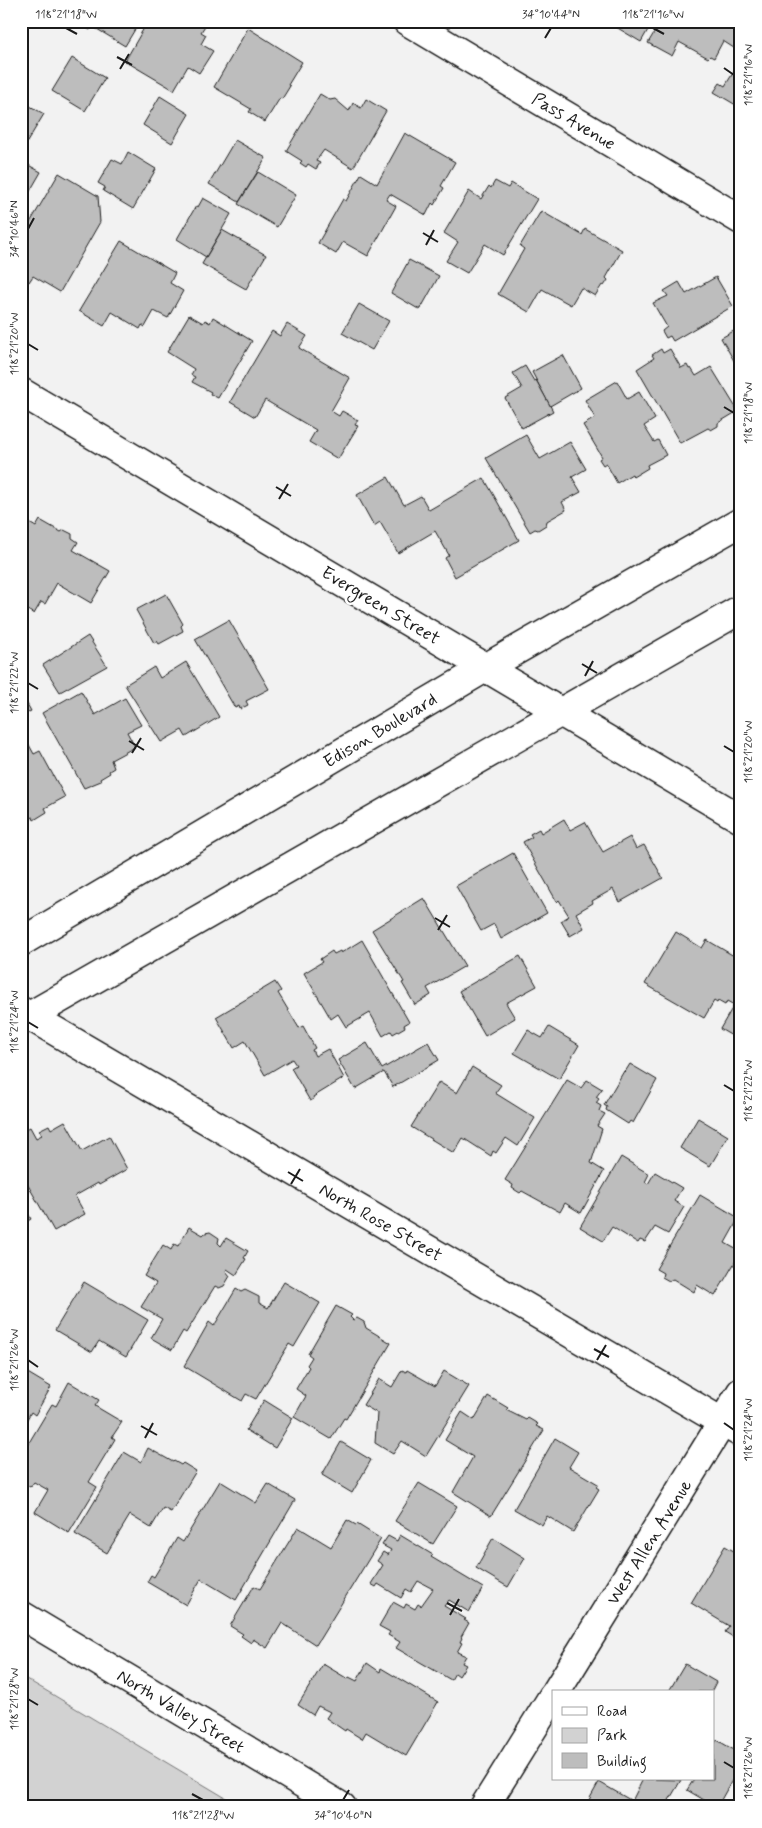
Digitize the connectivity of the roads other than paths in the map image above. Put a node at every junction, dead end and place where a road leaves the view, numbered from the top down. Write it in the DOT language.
graph roads {
  1 [pos="407,21"];
  2 [pos="741,220"];
  3 [pos="21,392"];
  4 [pos="741,522"];
  5 [pos="741,609"];
  6 [pos="486,667"];
  7 [pos="562,712"];
  8 [pos="741,819"];
  9 [pos="21,942"];
  10 [pos="24,1016"];
  11 [pos="741,1392"];
  12 [pos="732,1427"];
  13 [pos="21,1615"];
  14 [pos="557,1690"];
  15 [pos="552,1698"];
  16 [pos="342,1807"];
  17 [pos="484,1807"];
  1 -- 2 [label="street, Pass Avenue"];
  3 -- 6 [label="street, Evergreen Street"];
  4 -- 6 [label="street, Edison Boulevard"];
  5 -- 7 [label="street"];
  6 -- 7 [label="street, Evergreen Street"];
  6 -- 9 [label="street, Edison Boulevard"];
  7 -- 8 [label="street, Evergreen Street"];
  7 -- 10 [label="street"];
  10 -- 12 [label="street, North Rose Street"];
  11 -- 12 [label="street, West Allen Avenue"];
  12 -- 14 [label="street, West Allen Avenue"];
  13 -- 16 [label="street, North Valley Street"];
  15 -- 17 [label="street"];
}
